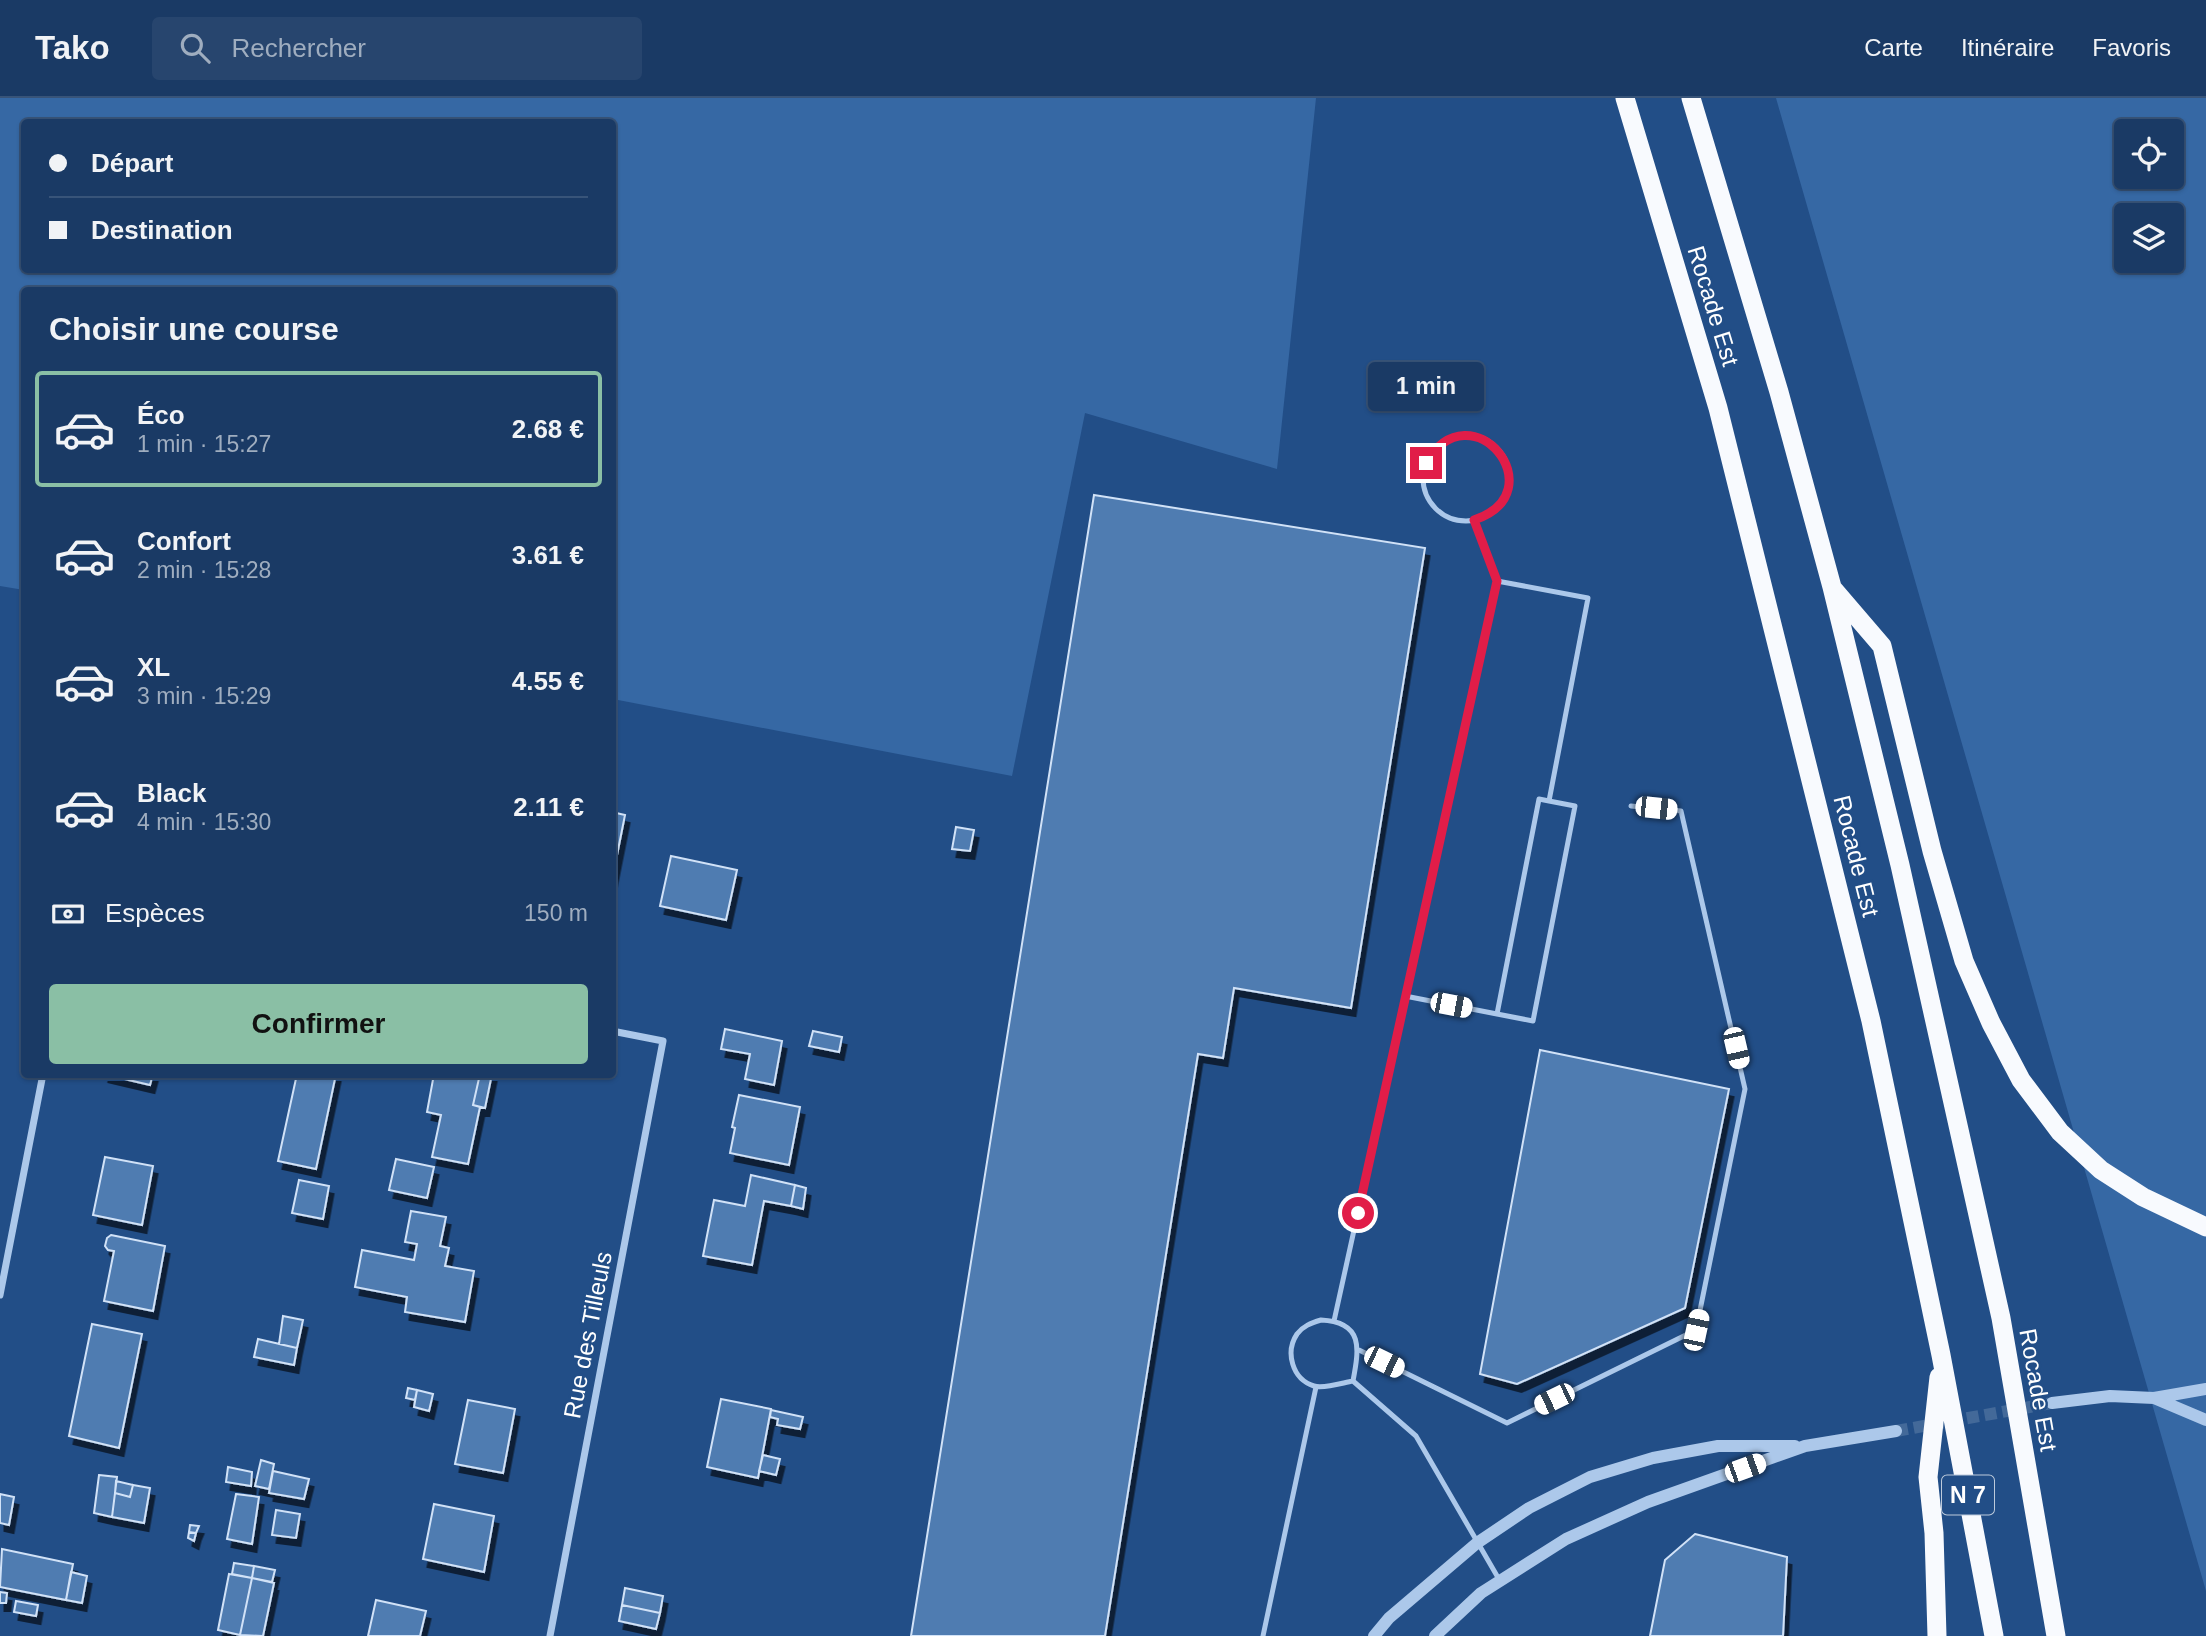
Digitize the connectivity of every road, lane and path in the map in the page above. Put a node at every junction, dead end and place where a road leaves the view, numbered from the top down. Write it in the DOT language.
graph roads {
  1 [pos="1625,98"];
  2 [pos="1691,98"];
  3 [pos="1474,520"];
  4 [pos="1497,581"];
  5 [pos="1832,587"];
  6 [pos="1549,801"];
  7 [pos="1631,806"];
  8 [pos="1405,996"];
  9 [pos="1497,1014"];
  10 [pos="616,1032"];
  11 [pos="42,1078"];
  12 [pos="2206,1227"];
  13 [pos="0,1295"];
  14 [pos="1334,1321"];
  15 [pos="1359,1350"];
  16 [pos="1941,1355"];
  17 [pos="1353,1381"];
  18 [pos="1316,1387"];
  19 [pos="2206,1389"];
  20 [pos="2154,1398"];
  21 [pos="2052,1404"];
  22 [pos="2206,1420"];
  23 [pos="1896,1430"];
  24 [pos="1805,1446"];
  25 [pos="1477,1543"];
  26 [pos="1500,1581"];
  27 [pos="550,1636"];
  28 [pos="1263,1636"];
  29 [pos="1374,1636"];
  30 [pos="1434,1636"];
  31 [pos="1937,1636"];
  32 [pos="1994,1636"];
  33 [pos="2056,1636"];
  1 -- 16 [label="highway, Rocade Est"];
  2 -- 5 [label="highway, Rocade Est"];
  3 -- 3 [label="lane"];
  3 -- 4 [label="lane"];
  4 -- 6 [label="lane"];
  4 -- 8 [label="lane"];
  5 -- 12 [label="highway"];
  5 -- 33 [label="highway, Rocade Est"];
  6 -- 9 [label="lane"];
  6 -- 9 [label="lane"];
  7 -- 15 [label="lane"];
  8 -- 9 [label="lane"];
  8 -- 14 [label="lane"];
  10 -- 27 [label="street, Rue des Tilleuls"];
  11 -- 13 [label="street"];
  14 -- 15 [label="lane"];
  14 -- 18 [label="lane"];
  15 -- 17 [label="lane"];
  16 -- 31 [label="highway"];
  16 -- 32 [label="highway, Rocade Est / N 7"];
  17 -- 18 [label="lane"];
  17 -- 25 [label="lane"];
  18 -- 28 [label="lane"];
  19 -- 20 [label="street"];
  20 -- 21 [label="street"];
  20 -- 22 [label="street"];
  23 -- 24 [label="street"];
  24 -- 25 [label="street"];
  24 -- 26 [label="street"];
  25 -- 26 [label="lane"];
  25 -- 29 [label="street"];
  26 -- 30 [label="street"];
}
